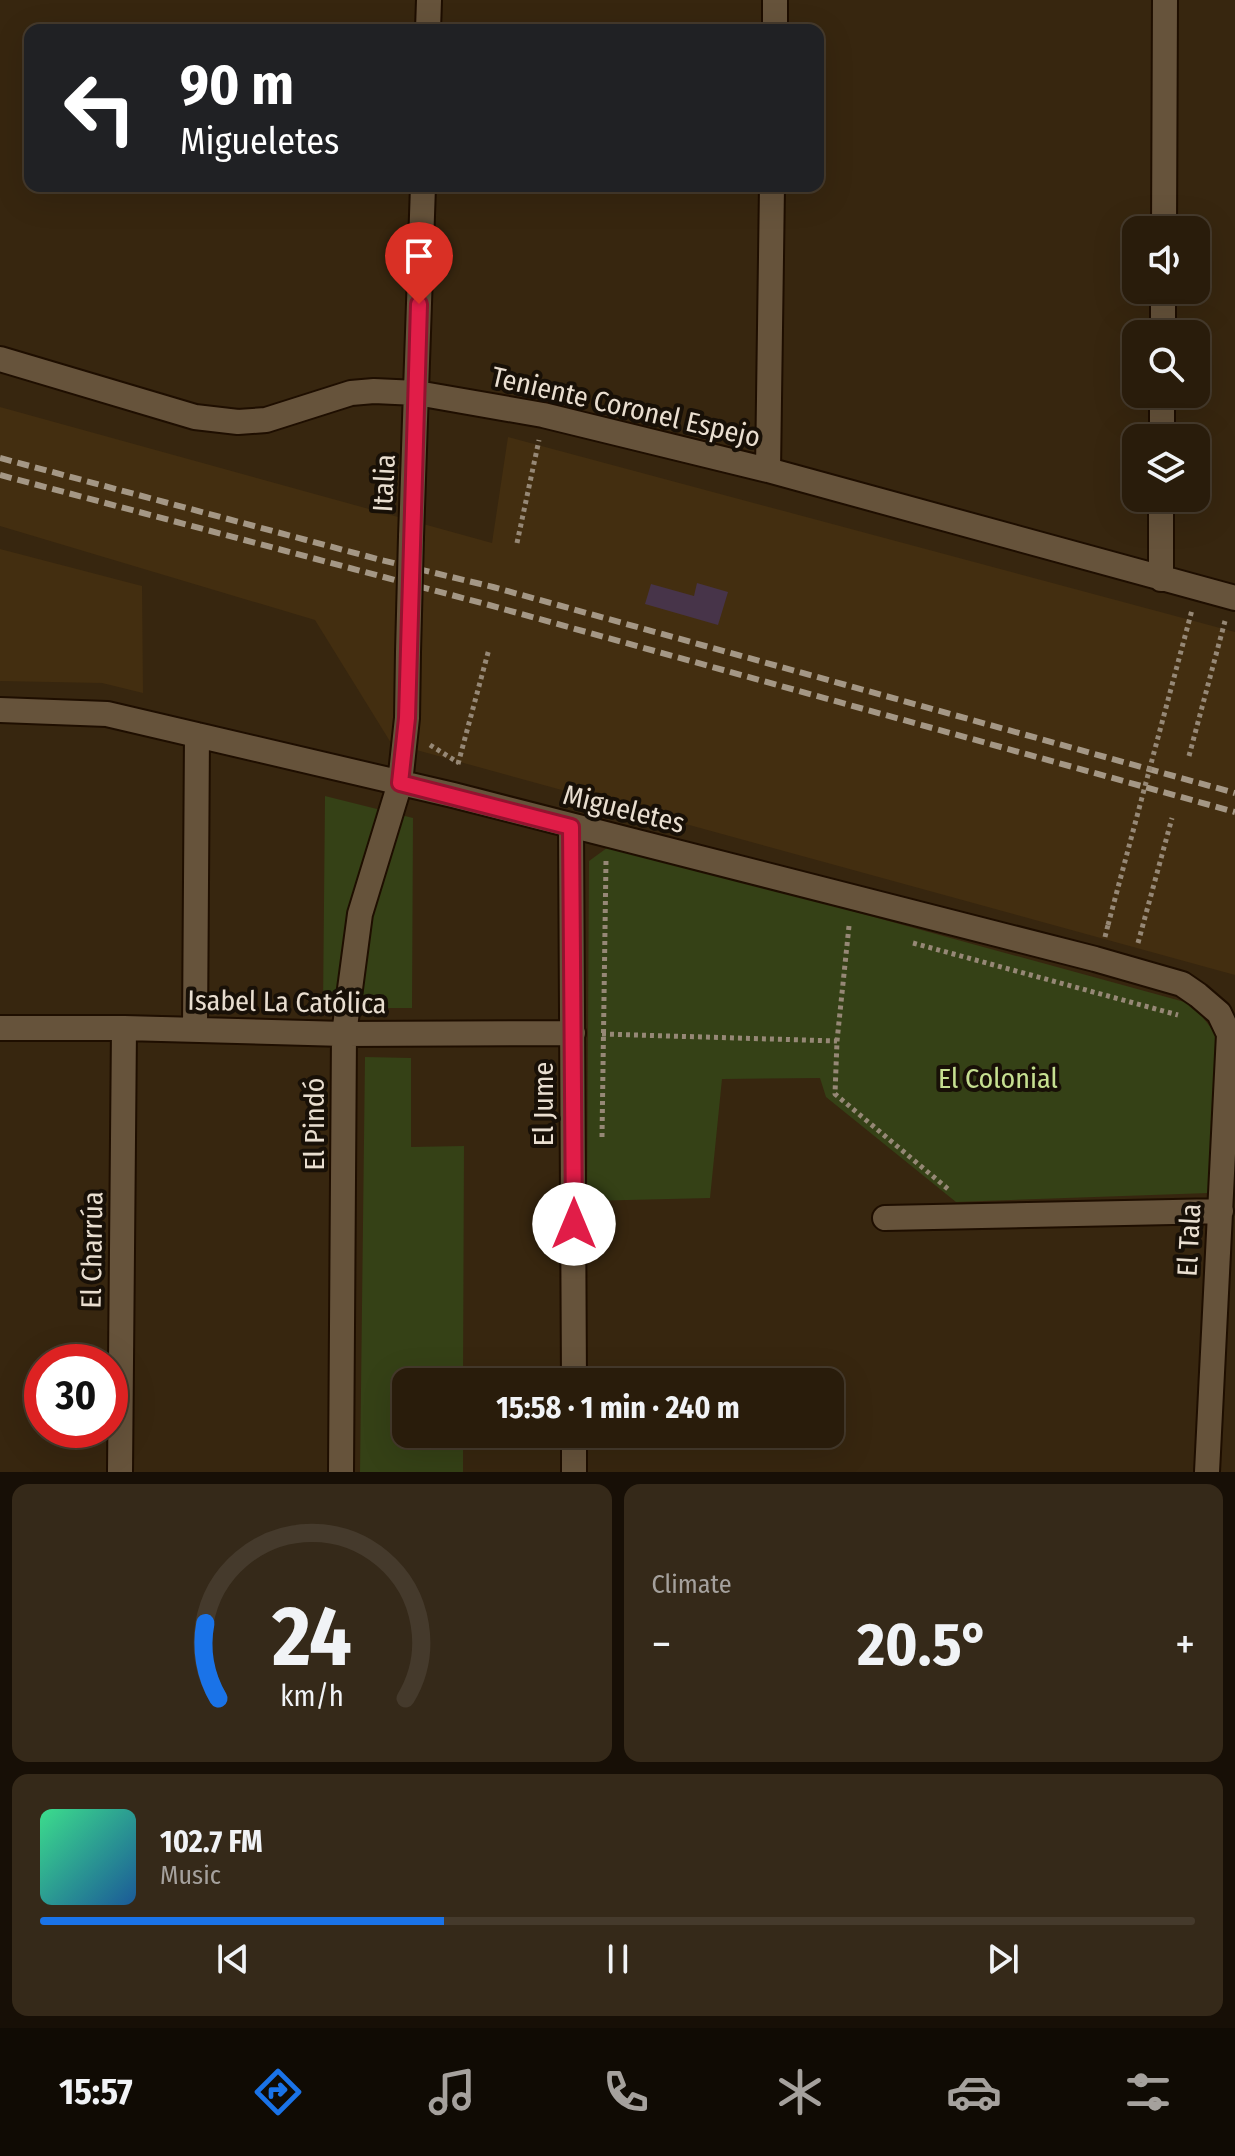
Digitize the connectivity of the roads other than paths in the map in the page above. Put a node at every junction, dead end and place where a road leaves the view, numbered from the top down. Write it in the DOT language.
graph roads {
  1 [pos="429,0"];
  2 [pos="775,0"];
  3 [pos="1165,0"];
  4 [pos="428,24"];
  5 [pos="775,24"];
  6 [pos="423,192"];
  7 [pos="772,192"];
  8 [pos="1164,216"];
  9 [pos="0,359"];
  10 [pos="417,393"];
  11 [pos="768,470"];
  12 [pos="1161,512"];
  13 [pos="1161,579"];
  14 [pos="1230,608"];
  15 [pos="0,710"];
  16 [pos="197,735"];
  17 [pos="400,783"];
  18 [pos="571,827"];
  19 [pos="1219,1013"];
  20 [pos="0,1028"];
  21 [pos="124,1028"];
  22 [pos="195,1029"];
  23 [pos="573,1033"];
  24 [pos="344,1034"];
  25 [pos="1221,1211"];
  26 [pos="885,1218"];
  27 [pos="574,1368"];
  28 [pos="574,1448"];
  29 [pos="120,1472"];
  30 [pos="341,1472"];
  31 [pos="574,1472"];
  32 [pos="1207,1472"];
  1 -- 4 [label="street"];
  2 -- 5 [label="street"];
  3 -- 8 [label="street"];
  6 -- 10 [label="street, Italia"];
  7 -- 11 [label="street"];
  9 -- 10 [label="street, Teniente Coronel Espejo"];
  10 -- 11 [label="street, Teniente Coronel Espejo"];
  10 -- 17 [label="street, Italia, bridge"];
  11 -- 13 [label="street, Teniente Coronel Espejo"];
  12 -- 13 [label="street"];
  13 -- 14 [label="street, Teniente Coronel Espejo"];
  15 -- 16 [label="street, Migueletes"];
  16 -- 17 [label="street, Migueletes"];
  16 -- 22 [label="street"];
  17 -- 18 [label="street, Migueletes"];
  17 -- 24 [label="street, El Pindó"];
  18 -- 19 [label="street, Migueletes"];
  18 -- 23 [label="street, El Jume"];
  19 -- 25 [label="street, El Tala"];
  20 -- 21 [label="street, Isabel La Católica"];
  21 -- 22 [label="street, Isabel La Católica"];
  21 -- 29 [label="street, El Charrúa"];
  22 -- 24 [label="street, Isabel La Católica"];
  23 -- 24 [label="street, Isabel La Católica"];
  23 -- 27 [label="street, El Jume"];
  24 -- 30 [label="street, El Pindó"];
  25 -- 26 [label="street"];
  25 -- 32 [label="street, El Tala"];
  28 -- 31 [label="street"];
}
